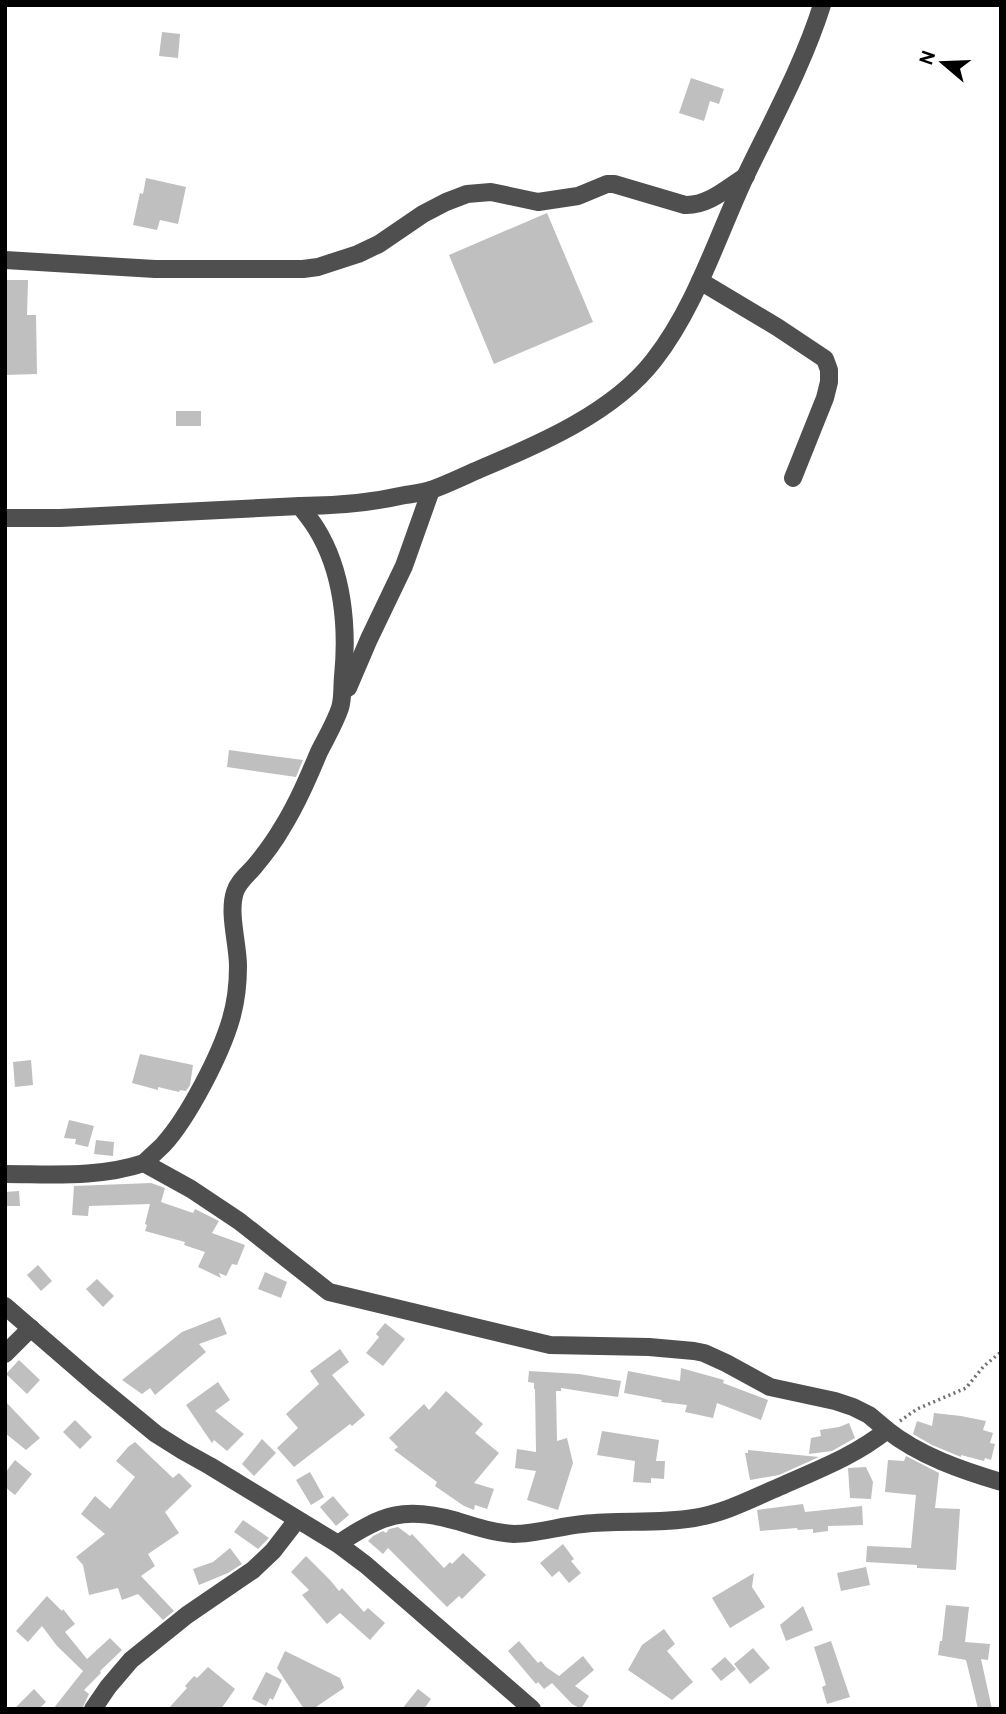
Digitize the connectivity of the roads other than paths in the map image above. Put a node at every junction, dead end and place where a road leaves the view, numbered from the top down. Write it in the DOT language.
graph roads {
  1 [pos="821,5"];
  2 [pos="746,176"];
  3 [pos="5,260"];
  4 [pos="700,281"];
  5 [pos="793,478"];
  6 [pos="431,490"];
  7 [pos="300,506"];
  8 [pos="5,518"];
  9 [pos="340,708"];
  10 [pos="144,1163"];
  11 [pos="5,1174"];
  12 [pos="5,1306"];
  13 [pos="31,1328"];
  14 [pos="5,1354"];
  15 [pos="887,1430"];
  16 [pos="1001,1482"];
  17 [pos="298,1520"];
  18 [pos="338,1544"];
  19 [pos="93,1709"];
  20 [pos="532,1709"];
  1 -- 2 [label="street"];
  2 -- 3 [label="street"];
  2 -- 4 [label="street"];
  4 -- 5 [label="street"];
  4 -- 6 [label="street"];
  6 -- 7 [label="street"];
  6 -- 9 [label="street"];
  7 -- 8 [label="street"];
  7 -- 9 [label="street"];
  9 -- 10 [label="street"];
  10 -- 11 [label="street"];
  10 -- 15 [label="street"];
  12 -- 13 [label="street"];
  13 -- 14 [label="street"];
  13 -- 17 [label="street"];
  15 -- 16 [label="street"];
  15 -- 18 [label="street"];
  17 -- 18 [label="street"];
  17 -- 19 [label="street"];
  18 -- 20 [label="street"];
}
